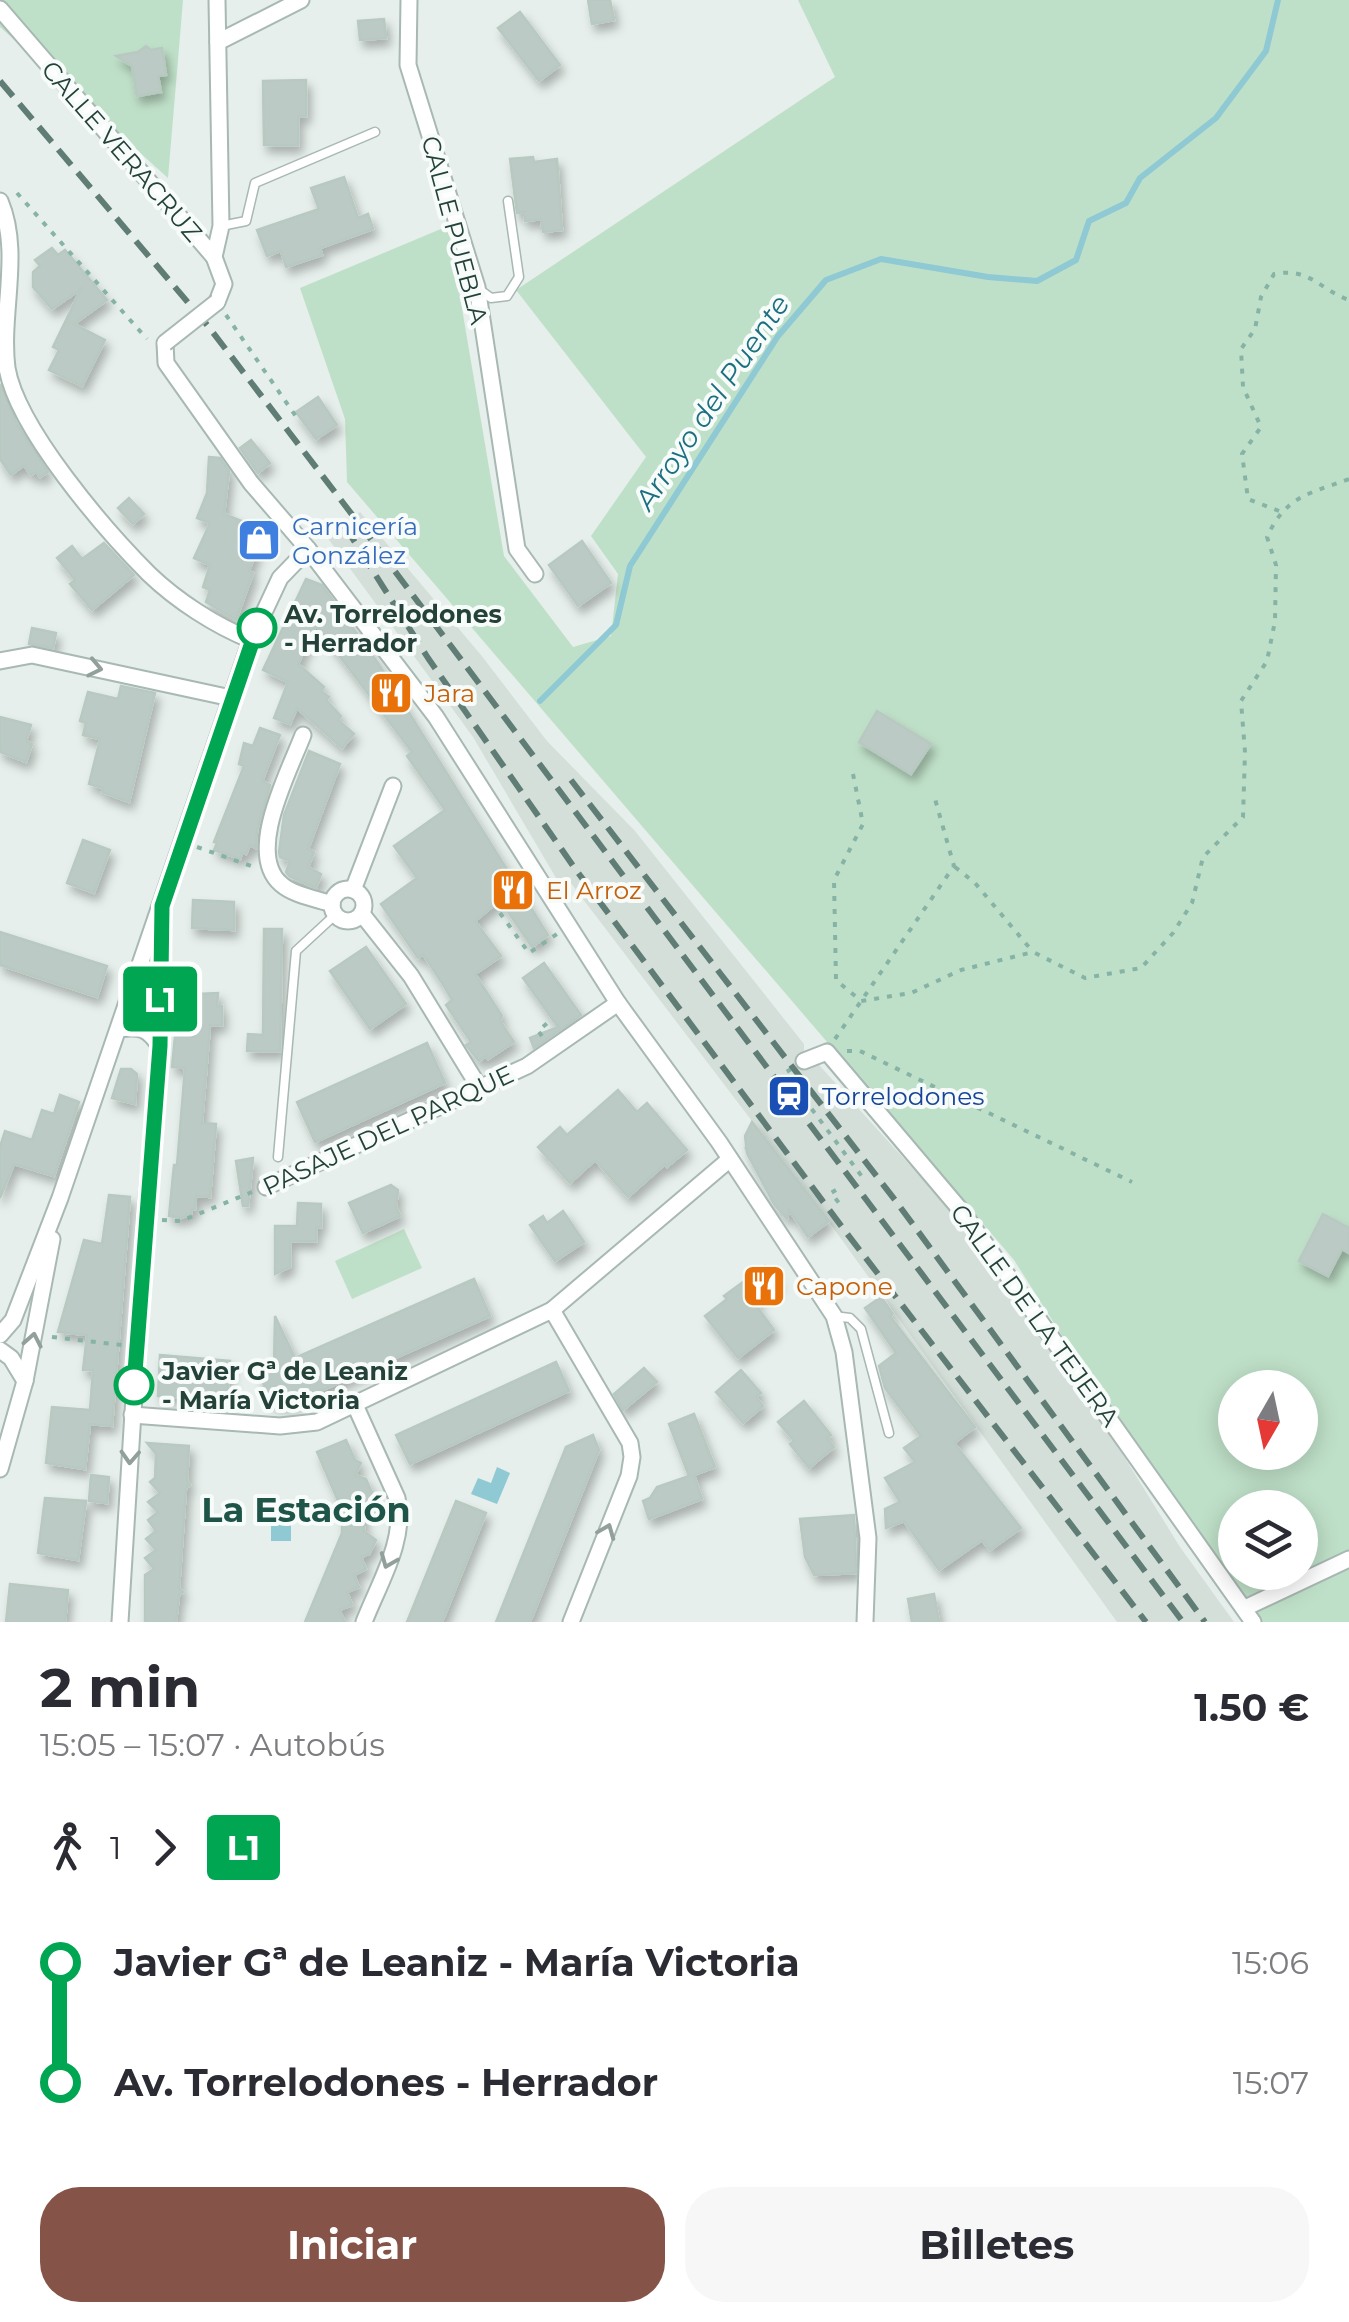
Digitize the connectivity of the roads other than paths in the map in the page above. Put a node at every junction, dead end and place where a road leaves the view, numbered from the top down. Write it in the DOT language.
graph roads {
  1 [pos="218,0"];
  2 [pos="300,0"];
  3 [pos="409,0"];
  4 [pos="0,9"];
  5 [pos="218,42"];
  6 [pos="375,132"];
  7 [pos="0,201"];
  8 [pos="508,201"];
  9 [pos="220,226"];
  10 [pos="214,258"];
  11 [pos="477,287"];
  12 [pos="308,549"];
  13 [pos="535,574"];
  14 [pos="251,640"];
  15 [pos="0,661"];
  16 [pos="231,698"];
  17 [pos="303,736"];
  18 [pos="393,786"];
  19 [pos="353,890"];
  20 [pos="162,906"];
  21 [pos="334,909"];
  22 [pos="362,914"];
  23 [pos="618,1003"];
  24 [pos="119,1029"];
  25 [pos="160,1046"];
  26 [pos="804,1061"];
  27 [pos="478,1087"];
  28 [pos="278,1157"];
  29 [pos="730,1158"];
  30 [pos="266,1187"];
  31 [pos="60,1198"];
  32 [pos="552,1310"];
  33 [pos="834,1316"];
  34 [pos="0,1335"];
  35 [pos="0,1350"];
  36 [pos="25,1381"];
  37 [pos="355,1405"];
  38 [pos="132,1416"];
  39 [pos="889,1433"];
  40 [pos="0,1469"];
  41 [pos="1349,1559"];
  42 [pos="1249,1615"];
  43 [pos="120,1622"];
  44 [pos="364,1622"];
  45 [pos="571,1622"];
  46 [pos="865,1622"];
  1 -- 5 [label="street"];
  2 -- 5 [label="street"];
  3 -- 11 [label="street, CALLE PUEBLA"];
  4 -- 10 [label="street, CALLE VERACRUZ"];
  5 -- 9 [label="street"];
  6 -- 9 [label="lane"];
  7 -- 14 [label="street"];
  8 -- 11 [label="lane"];
  9 -- 10 [label="street"];
  10 -- 12 [label="street, CALLE VERACRUZ, bridge"];
  11 -- 13 [label="street, CALLE PUEBLA"];
  12 -- 14 [label="street"];
  12 -- 23 [label="street"];
  14 -- 16 [label="street"];
  15 -- 16 [label="street, one-way"];
  16 -- 20 [label="street"];
  17 -- 21 [label="street"];
  18 -- 19 [label="street"];
  19 -- 21 [label="street"];
  19 -- 22 [label="street"];
  20 -- 24 [label="street"];
  20 -- 25 [label="street"];
  21 -- 22 [label="street"];
  21 -- 28 [label="lane"];
  22 -- 27 [label="street"];
  23 -- 27 [label="street, PASAJE DEL PARQUE"];
  23 -- 29 [label="street"];
  24 -- 25 [label="street"];
  24 -- 31 [label="street"];
  25 -- 38 [label="street"];
  26 -- 42 [label="street, CALLE DE LA TEJERA"];
  27 -- 30 [label="street, PASAJE DEL PARQUE"];
  29 -- 32 [label="street"];
  29 -- 33 [label="street"];
  31 -- 34 [label="street"];
  36 -- 31 [label="street, one-way"];
  32 -- 37 [label="street"];
  45 -- 32 [label="street, one-way"];
  33 -- 39 [label="lane"];
  33 -- 46 [label="street"];
  35 -- 36 [label="street"];
  36 -- 40 [label="street"];
  37 -- 38 [label="street"];
  37 -- 44 [label="street, one-way"];
  38 -- 43 [label="street, one-way"];
  41 -- 42 [label="street, CALLE DE LA TEJERA"];
}
